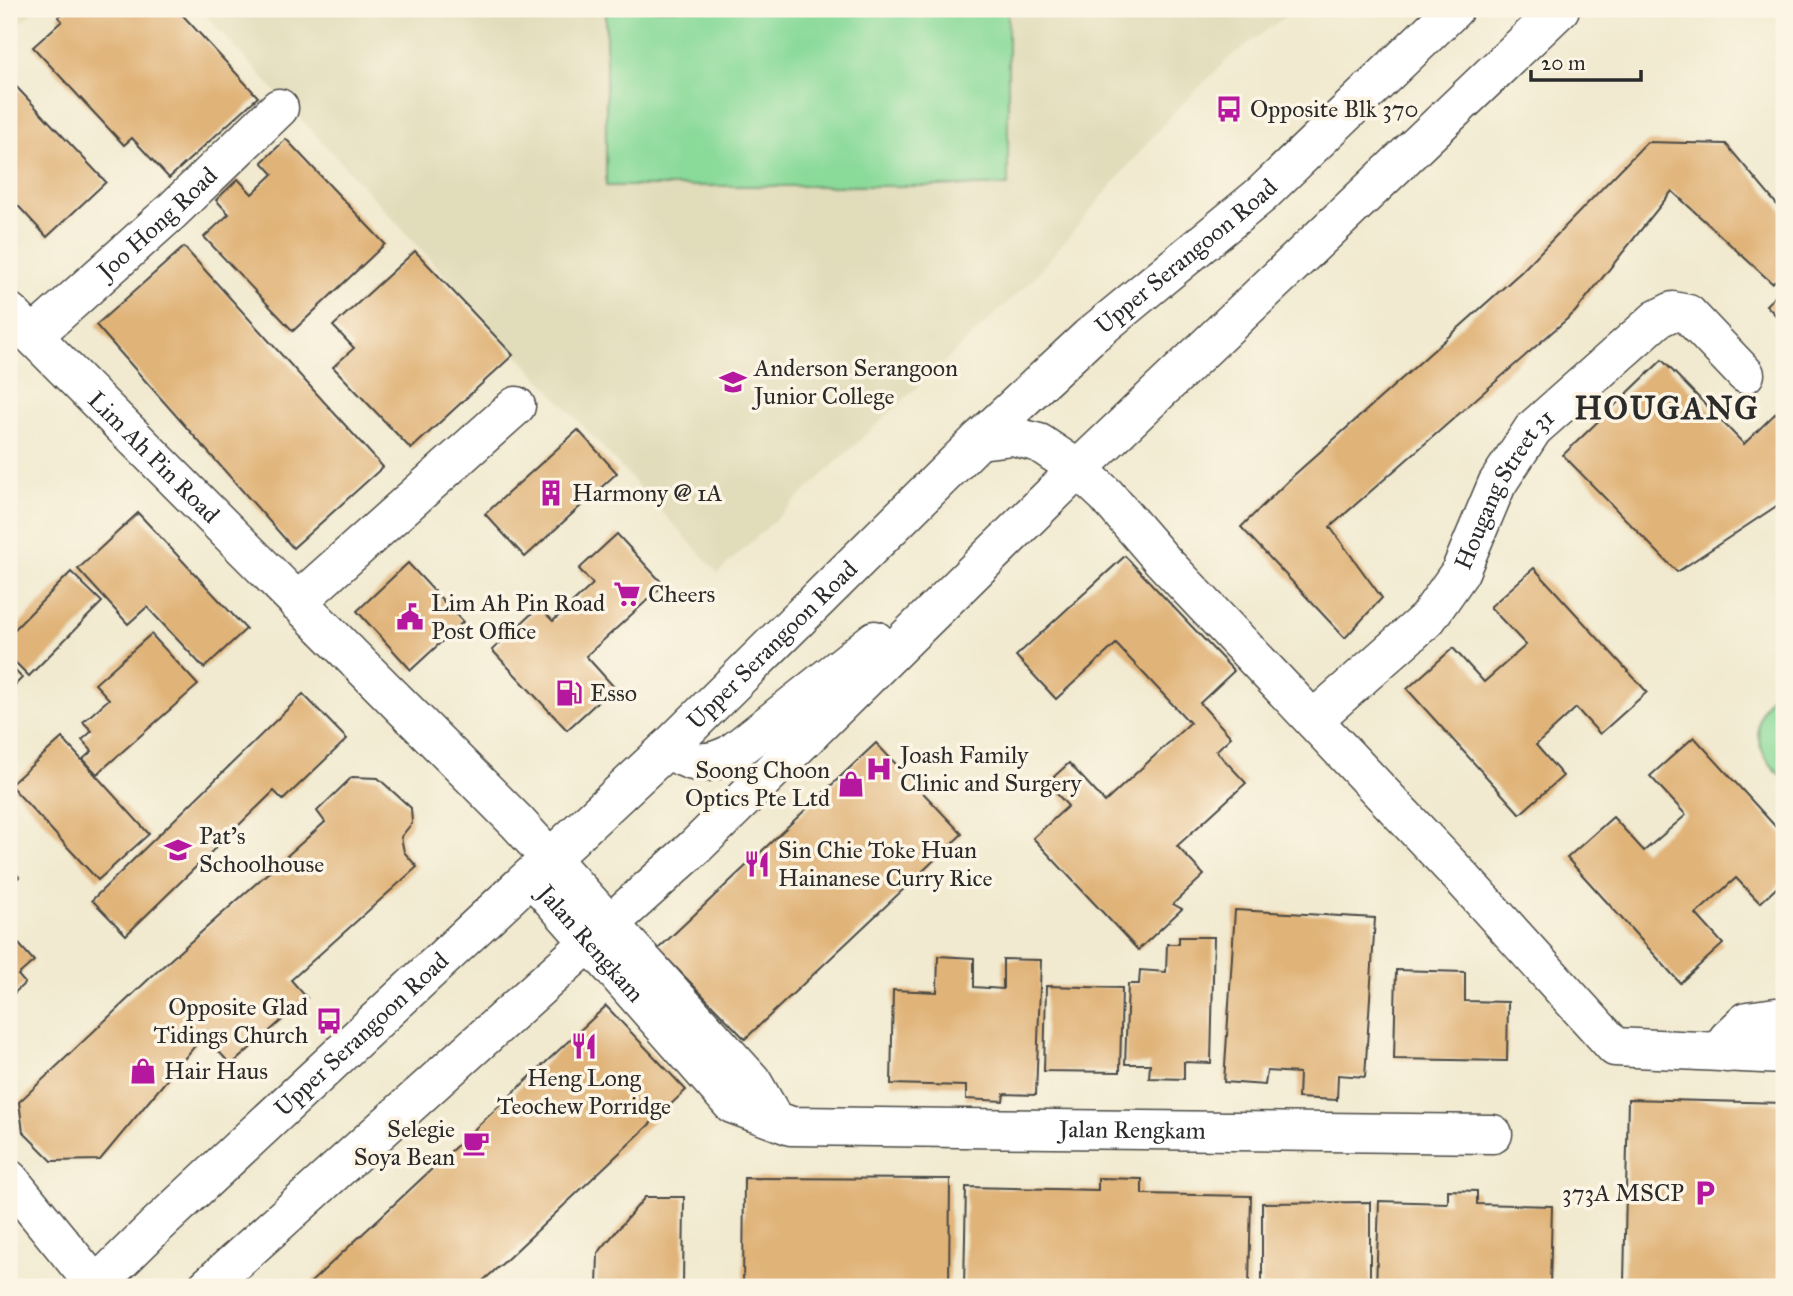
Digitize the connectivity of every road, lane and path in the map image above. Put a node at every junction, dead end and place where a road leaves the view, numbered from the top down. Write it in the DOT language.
graph roads {
  1 [pos="1454,9"];
  2 [pos="1560,9"];
  3 [pos="279,108"];
  4 [pos="21,324"];
  5 [pos="1745,374"];
  6 [pos="516,406"];
  7 [pos="979,440"];
  8 [pos="1078,469"];
  9 [pos="954,593"];
  10 [pos="298,602"];
  11 [pos="1313,720"];
  12 [pos="667,750"];
  13 [pos="541,868"];
  14 [pos="601,934"];
  15 [pos="1784,1023"];
  16 [pos="1727,1053"];
  17 [pos="1784,1055"];
  18 [pos="1493,1134"];
  19 [pos="9,1179"];
  20 [pos="95,1287"];
  21 [pos="207,1287"];
  1 -- 7 [label="street, Upper Serangoon Road"];
  2 -- 8 [label="street"];
  3 -- 4 [label="street, Joo Hong Road"];
  4 -- 10 [label="street, Lim Ah Pin Road"];
  5 -- 11 [label="street, Hougang Street 31"];
  6 -- 10 [label="street"];
  7 -- 8 [label="street"];
  7 -- 12 [label="street, Upper Serangoon Road"];
  8 -- 9 [label="street"];
  8 -- 11 [label="street"];
  9 -- 12 [label="street"];
  9 -- 14 [label="street"];
  10 -- 13 [label="street, Lim Ah Pin Road"];
  11 -- 16 [label="street"];
  12 -- 13 [label="street, Upper Serangoon Road"];
  13 -- 14 [label="street, Jalan Rengkam"];
  13 -- 20 [label="street, Upper Serangoon Road"];
  14 -- 18 [label="street, Jalan Rengkam"];
  14 -- 21 [label="street"];
  15 -- 16 [label="street"];
  16 -- 17 [label="street"];
  19 -- 20 [label="street"];
}
